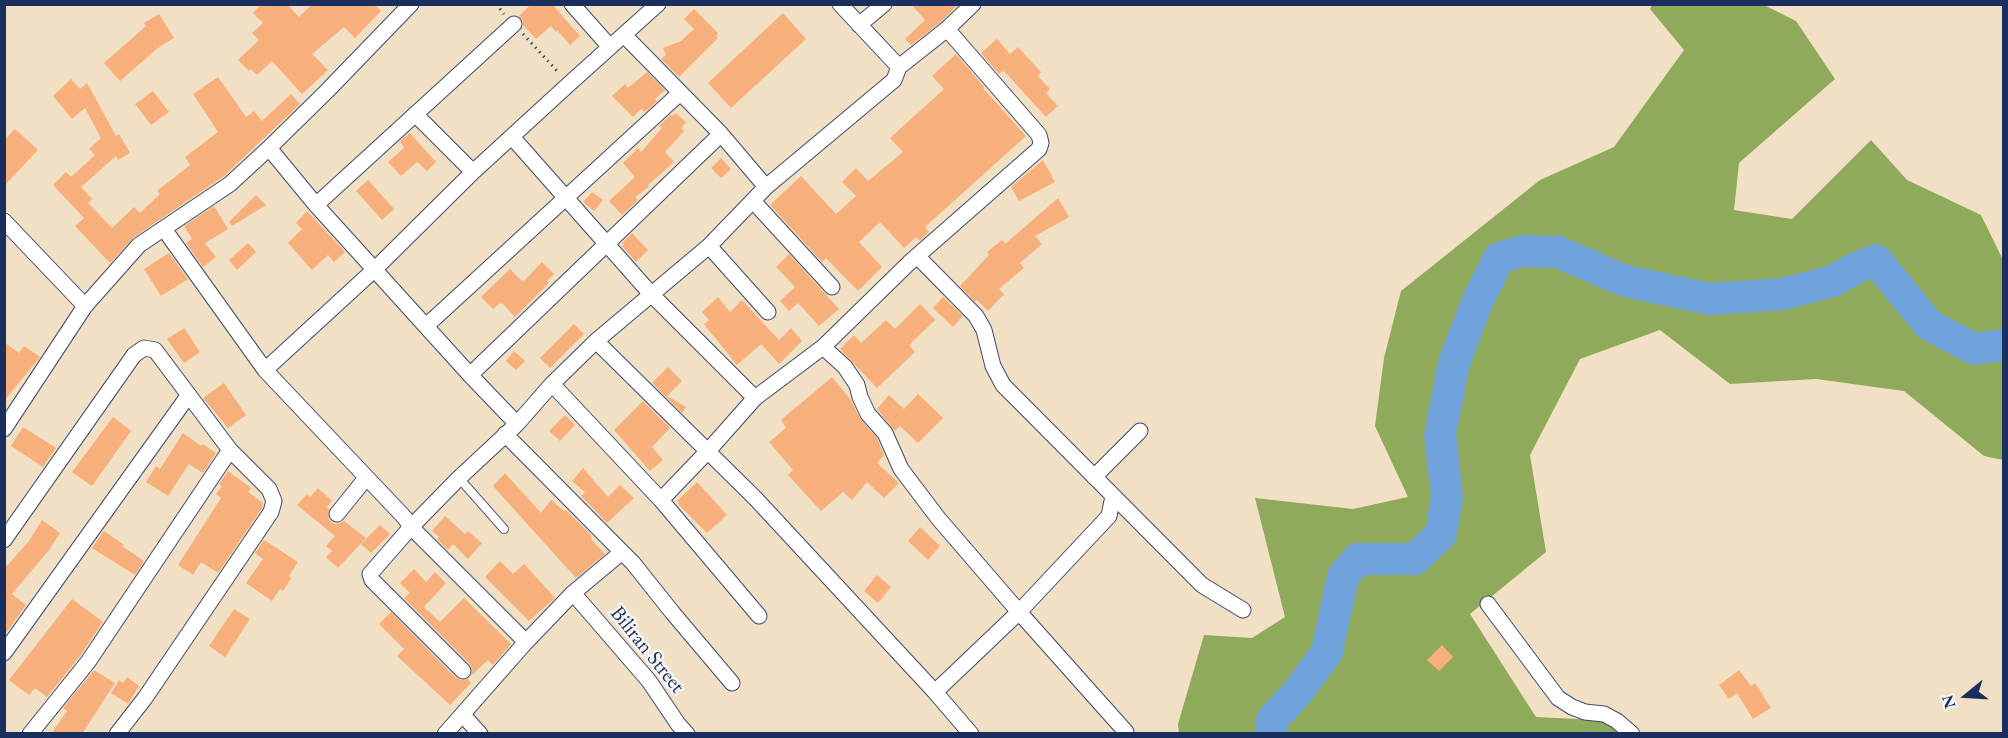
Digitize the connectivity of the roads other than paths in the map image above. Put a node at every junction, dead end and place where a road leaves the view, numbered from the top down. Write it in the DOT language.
graph roads {
  1 [pos="411,4"];
  2 [pos="572,4"];
  3 [pos="840,4"];
  4 [pos="884,4"];
  5 [pos="973,4"];
  6 [pos="658,5"];
  7 [pos="514,24"];
  8 [pos="859,25"];
  9 [pos="947,29"];
  10 [pos="624,35"];
  11 [pos="610,47"];
  12 [pos="899,67"];
  13 [pos="680,93"];
  14 [pos="415,114"];
  15 [pos="721,134"];
  16 [pos="512,137"];
  17 [pos="269,148"];
  18 [pos="473,172"];
  19 [pos="766,187"];
  20 [pos="564,197"];
  21 [pos="753,201"];
  22 [pos="316,205"];
  23 [pos="4,221"];
  24 [pos="164,229"];
  25 [pos="607,243"];
  26 [pos="709,246"];
  27 [pos="918,256"];
  28 [pos="375,269"];
  29 [pos="832,287"];
  30 [pos="651,294"];
  31 [pos="85,306"];
  32 [pos="768,312"];
  33 [pos="426,326"];
  34 [pos="596,341"];
  35 [pos="823,346"];
  36 [pos="265,370"];
  37 [pos="470,375"];
  38 [pos="552,384"];
  39 [pos="188,396"];
  40 [pos="755,398"];
  41 [pos="517,424"];
  42 [pos="4,429"];
  43 [pos="1140,431"];
  44 [pos="505,434"];
  45 [pos="230,450"];
  46 [pos="708,451"];
  47 [pos="1094,477"];
  48 [pos="366,478"];
  49 [pos="459,478"];
  50 [pos="1113,495"];
  51 [pos="661,500"];
  52 [pos="337,514"];
  53 [pos="411,527"];
  54 [pos="504,530"];
  55 [pos="4,540"];
  56 [pos="622,552"];
  57 [pos="573,593"];
  58 [pos="1488,604"];
  59 [pos="1243,610"];
  60 [pos="1019,612"];
  61 [pos="759,616"];
  62 [pos="526,642"];
  63 [pos="4,653"];
  64 [pos="463,671"];
  65 [pos="732,683"];
  66 [pos="934,692"];
  67 [pos="463,715"];
  68 [pos="1126,732"];
  69 [pos="30,734"];
  70 [pos="117,734"];
  71 [pos="445,734"];
  72 [pos="480,734"];
  73 [pos="687,734"];
  74 [pos="971,734"];
  75 [pos="1632,734"];
  1 -- 17 [label="street"];
  2 -- 11 [label="street"];
  3 -- 8 [label="street"];
  4 -- 8 [label="street"];
  5 -- 9 [label="street"];
  6 -- 10 [label="street"];
  7 -- 14 [label="street"];
  8 -- 12 [label="street"];
  9 -- 12 [label="street"];
  9 -- 27 [label="street"];
  10 -- 11 [label="street"];
  10 -- 13 [label="street"];
  11 -- 16 [label="street"];
  12 -- 19 [label="street"];
  13 -- 15 [label="street"];
  13 -- 20 [label="street"];
  14 -- 18 [label="street"];
  14 -- 22 [label="street"];
  15 -- 19 [label="street"];
  15 -- 25 [label="street"];
  16 -- 18 [label="street"];
  16 -- 20 [label="street"];
  17 -- 22 [label="street"];
  17 -- 24 [label="street"];
  18 -- 28 [label="street"];
  19 -- 21 [label="street"];
  20 -- 25 [label="street"];
  20 -- 33 [label="street"];
  21 -- 26 [label="street"];
  21 -- 29 [label="street"];
  22 -- 28 [label="street"];
  23 -- 31 [label="street"];
  24 -- 31 [label="street"];
  24 -- 36 [label="street"];
  25 -- 30 [label="street"];
  25 -- 37 [label="street"];
  26 -- 30 [label="street"];
  26 -- 32 [label="street"];
  27 -- 35 [label="street"];
  27 -- 47 [label="street"];
  28 -- 33 [label="street"];
  28 -- 36 [label="street"];
  30 -- 34 [label="street"];
  30 -- 40 [label="street"];
  31 -- 42 [label="street"];
  33 -- 37 [label="street"];
  34 -- 38 [label="street"];
  34 -- 46 [label="street"];
  35 -- 40 [label="street"];
  35 -- 60 [label="street"];
  36 -- 48 [label="street"];
  37 -- 41 [label="street"];
  38 -- 41 [label="street"];
  38 -- 51 [label="street"];
  39 -- 45 [label="street"];
  39 -- 55 [label="street"];
  39 -- 63 [label="street"];
  40 -- 46 [label="street"];
  41 -- 44 [label="street"];
  43 -- 47 [label="street"];
  44 -- 49 [label="street"];
  44 -- 56 [label="street"];
  45 -- 69 [label="street"];
  45 -- 70 [label="street"];
  46 -- 51 [label="street"];
  46 -- 66 [label="street"];
  47 -- 50 [label="street"];
  48 -- 52 [label="street"];
  48 -- 53 [label="street"];
  49 -- 53 [label="street"];
  49 -- 54 [label="lane"];
  50 -- 59 [label="street"];
  50 -- 60 [label="street"];
  51 -- 61 [label="street"];
  53 -- 62 [label="street"];
  53 -- 64 [label="street"];
  56 -- 57 [label="street"];
  56 -- 65 [label="street"];
  57 -- 62 [label="street"];
  57 -- 73 [label="street, Biliran Street"];
  58 -- 75 [label="street"];
  60 -- 66 [label="street"];
  60 -- 68 [label="street"];
  62 -- 67 [label="street"];
  66 -- 74 [label="street"];
  67 -- 71 [label="street"];
  67 -- 72 [label="street"];
}
